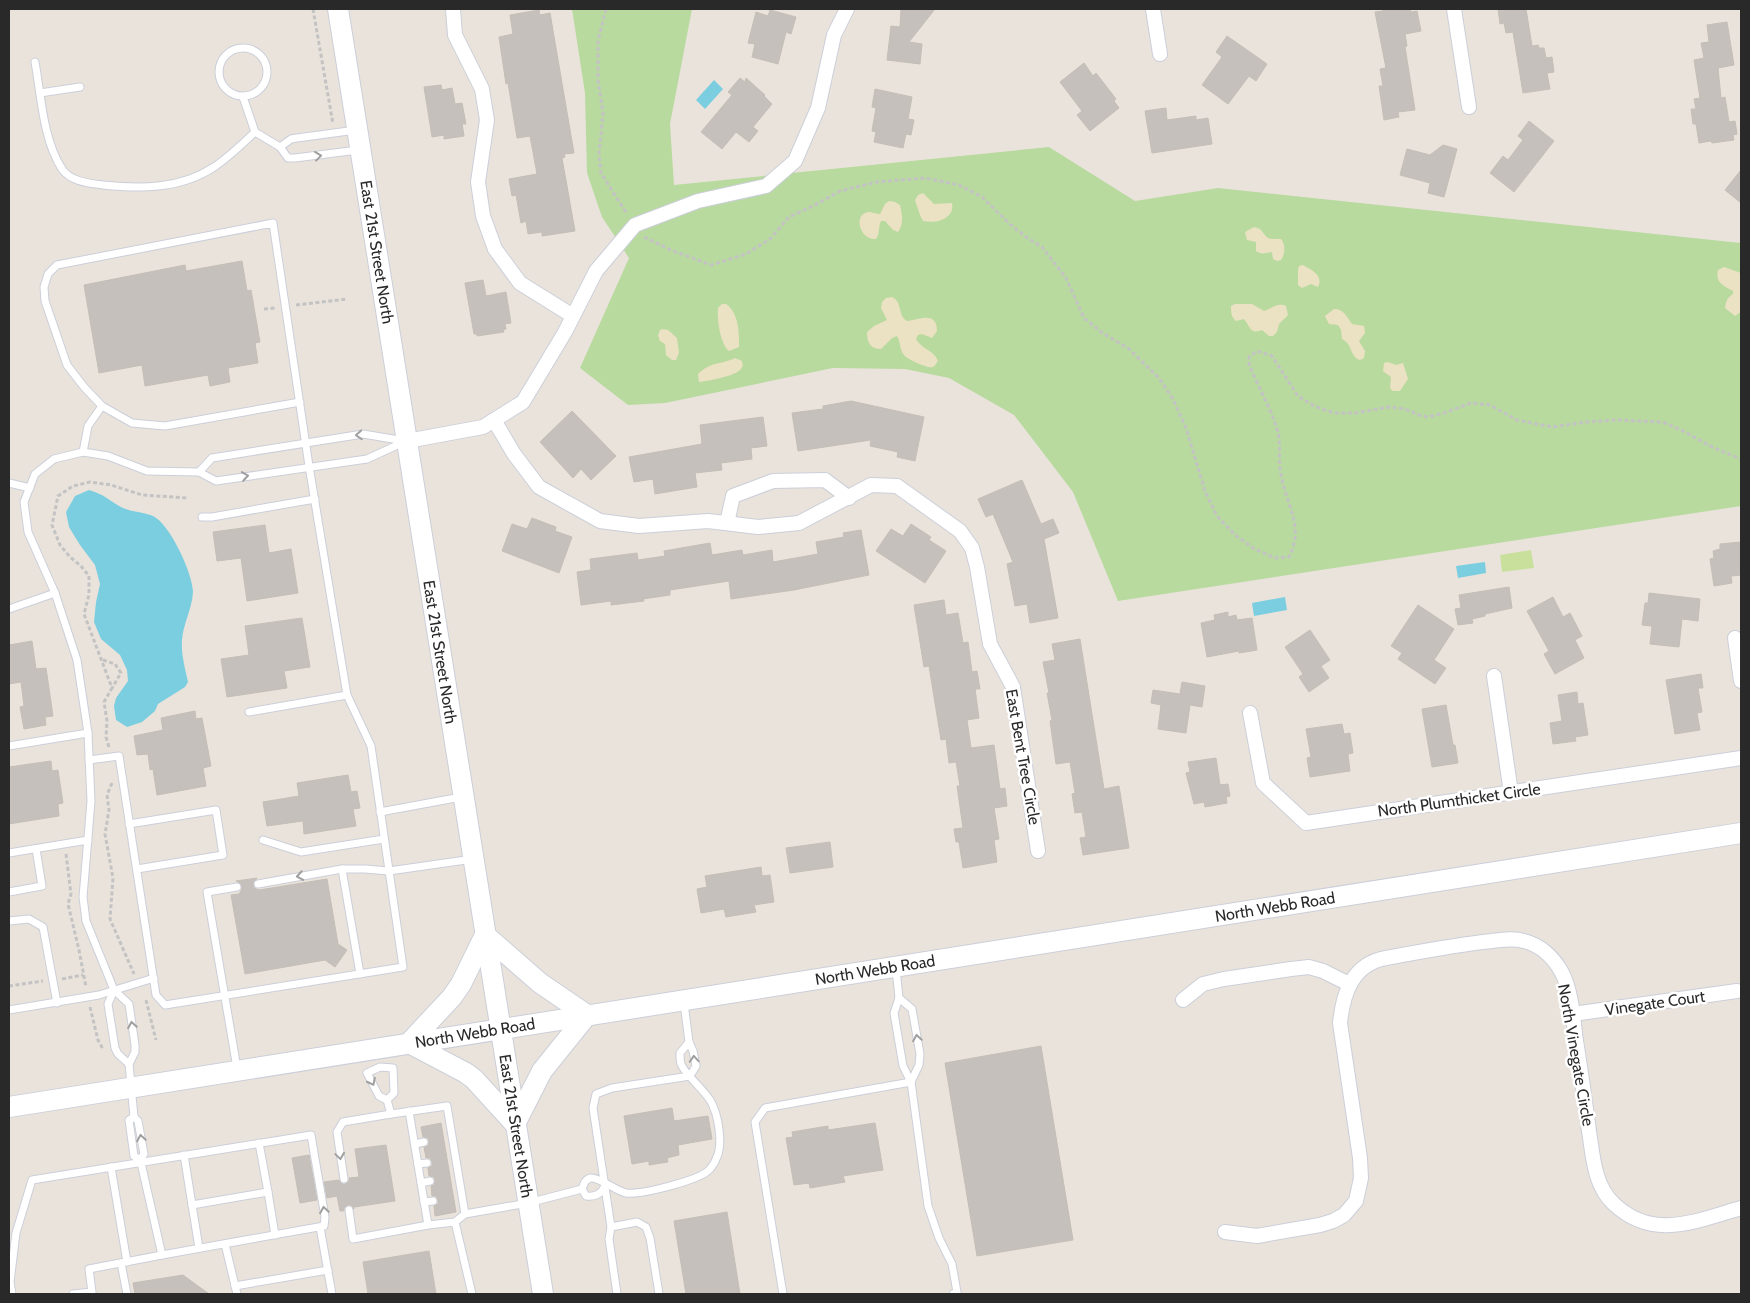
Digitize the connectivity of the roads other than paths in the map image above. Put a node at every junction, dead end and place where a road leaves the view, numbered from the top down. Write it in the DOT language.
graph roads {
  1 [pos="338,9"];
  2 [pos="453,9"];
  3 [pos="847,9"];
  4 [pos="1152,9"];
  5 [pos="1454,9"];
  6 [pos="1160,54"];
  7 [pos="35,62"];
  8 [pos="80,87"];
  9 [pos="40,93"];
  10 [pos="243,97"];
  11 [pos="1469,107"];
  12 [pos="255,132"];
  13 [pos="359,140"];
  14 [pos="280,148"];
  15 [pos="573,316"];
  16 [pos="300,402"];
  17 [pos="102,406"];
  18 [pos="494,420"];
  19 [pos="407,441"];
  20 [pos="306,442"];
  21 [pos="83,452"];
  22 [pos="309,466"];
  23 [pos="199,472"];
  24 [pos="9,483"];
  25 [pos="30,488"];
  26 [pos="849,498"];
  27 [pos="314,499"];
  28 [pos="202,517"];
  29 [pos="727,523"];
  30 [pos="55,594"];
  31 [pos="9,609"];
  32 [pos="1735,638"];
  33 [pos="1494,676"];
  34 [pos="1741,680"];
  35 [pos="347,695"];
  36 [pos="248,712"];
  37 [pos="1250,713"];
  38 [pos="88,733"];
  39 [pos="9,746"];
  40 [pos="1741,758"];
  41 [pos="90,760"];
  42 [pos="1511,793"];
  43 [pos="463,797"];
  44 [pos="380,812"];
  45 [pos="129,824"];
  46 [pos="1741,833"];
  47 [pos="384,839"];
  48 [pos="88,840"];
  49 [pos="263,840"];
  50 [pos="36,849"];
  51 [pos="1038,851"];
  52 [pos="9,853"];
  53 [pos="473,858"];
  54 [pos="136,869"];
  55 [pos="342,869"];
  56 [pos="389,871"];
  57 [pos="258,884"];
  58 [pos="238,887"];
  59 [pos="9,892"];
  60 [pos="9,921"];
  61 [pos="485,935"];
  62 [pos="896,966"];
  63 [pos="360,974"];
  64 [pos="154,978"];
  65 [pos="1349,984"];
  66 [pos="114,990"];
  67 [pos="1737,991"];
  68 [pos="224,996"];
  69 [pos="899,998"];
  70 [pos="683,1000"];
  71 [pos="1183,1000"];
  72 [pos="57,1003"];
  73 [pos="9,1010"];
  74 [pos="1573,1014"];
  75 [pos="587,1015"];
  76 [pos="500,1029"];
  77 [pos="689,1042"];
  78 [pos="410,1043"];
  79 [pos="379,1057"];
  80 [pos="129,1064"];
  81 [pos="238,1071"];
  82 [pos="690,1076"];
  83 [pos="912,1082"];
  84 [pos="131,1088"];
  85 [pos="387,1100"];
  86 [pos="9,1107"];
  87 [pos="409,1111"];
  88 [pos="391,1114"];
  89 [pos="515,1124"];
  90 [pos="453,1138"];
  91 [pos="444,1139"];
  92 [pos="424,1142"];
  93 [pos="259,1143"];
  94 [pos="415,1144"];
  95 [pos="184,1155"];
  96 [pos="456,1158"];
  97 [pos="447,1160"];
  98 [pos="141,1162"];
  99 [pos="427,1163"];
  100 [pos="418,1164"];
  101 [pos="111,1167"];
  102 [pos="459,1176"];
  103 [pos="450,1178"];
  104 [pos="344,1179"];
  105 [pos="430,1181"];
  106 [pos="421,1183"];
  107 [pos="606,1185"];
  108 [pos="582,1189"];
  109 [pos="268,1192"];
  110 [pos="462,1195"];
  111 [pos="453,1197"];
  112 [pos="433,1200"];
  113 [pos="424,1202"];
  114 [pos="528,1203"];
  115 [pos="192,1204"];
  116 [pos="1741,1208"];
  117 [pos="349,1210"];
  118 [pos="465,1214"];
  119 [pos="455,1222"];
  120 [pos="428,1226"];
  121 [pos="320,1227"];
  122 [pos="612,1227"];
  123 [pos="1226,1232"];
  124 [pos="275,1235"];
  125 [pos="225,1244"];
  126 [pos="199,1248"];
  127 [pos="162,1255"];
  128 [pos="124,1262"];
  129 [pos="328,1270"];
  130 [pos="9,1282"];
  131 [pos="235,1286"];
  132 [pos="955,1293"];
  133 [pos="12,1294"];
  134 [pos="73,1294"];
  135 [pos="127,1294"];
  136 [pos="237,1294"];
  137 [pos="332,1294"];
  138 [pos="472,1294"];
  139 [pos="543,1294"];
  140 [pos="618,1294"];
  141 [pos="659,1294"];
  142 [pos="783,1294"];
  1 -- 13 [label="main road, East 21st Street North"];
  2 -- 15 [label="street"];
  3 -- 15 [label="street"];
  4 -- 6 [label="street"];
  5 -- 11 [label="street"];
  7 -- 9 [label="lane"];
  8 -- 9 [label="lane"];
  9 -- 12 [label="lane"];
  10 -- 10 [label="lane"];
  10 -- 12 [label="lane"];
  12 -- 14 [label="lane"];
  13 -- 14 [label="lane"];
  14 -- 13 [label="lane, one-way"];
  13 -- 19 [label="main road, East 21st Street North"];
  15 -- 18 [label="street"];
  16 -- 17 [label="lane"];
  16 -- 17 [label="lane"];
  16 -- 20 [label="lane"];
  17 -- 21 [label="lane"];
  18 -- 19 [label="street"];
  18 -- 29 [label="street, East Bent Tree Circle"];
  19 -- 20 [label="lane, one-way"];
  19 -- 22 [label="lane"];
  19 -- 43 [label="main road, East 21st Street North"];
  20 -- 22 [label="lane"];
  20 -- 23 [label="lane"];
  21 -- 23 [label="lane"];
  21 -- 25 [label="lane"];
  23 -- 22 [label="lane, one-way"];
  22 -- 27 [label="lane"];
  24 -- 25 [label="lane"];
  25 -- 30 [label="lane"];
  26 -- 29 [label="street, East Bent Tree Circle"];
  26 -- 29 [label="street"];
  26 -- 51 [label="street, East Bent Tree Circle"];
  27 -- 28 [label="lane"];
  27 -- 35 [label="lane"];
  30 -- 31 [label="lane"];
  30 -- 38 [label="lane"];
  32 -- 34 [label="street"];
  33 -- 42 [label="street"];
  35 -- 36 [label="lane"];
  35 -- 44 [label="lane"];
  37 -- 42 [label="street, North Plumthicket Circle"];
  38 -- 39 [label="lane"];
  38 -- 41 [label="lane"];
  40 -- 42 [label="street, North Plumthicket Circle"];
  41 -- 45 [label="lane"];
  41 -- 48 [label="lane"];
  43 -- 44 [label="lane"];
  43 -- 53 [label="main road, East 21st Street North"];
  44 -- 47 [label="lane"];
  45 -- 54 [label="lane"];
  45 -- 54 [label="lane"];
  46 -- 62 [label="main road, North Webb Road"];
  47 -- 49 [label="lane"];
  47 -- 56 [label="lane"];
  48 -- 50 [label="lane"];
  48 -- 66 [label="lane"];
  50 -- 52 [label="lane"];
  50 -- 59 [label="lane"];
  53 -- 56 [label="lane"];
  53 -- 61 [label="main road, East 21st Street North"];
  54 -- 64 [label="lane"];
  55 -- 56 [label="lane"];
  55 -- 57 [label="lane, one-way"];
  55 -- 63 [label="lane"];
  56 -- 63 [label="lane"];
  58 -- 68 [label="lane"];
  60 -- 72 [label="lane"];
  61 -- 75 [label="main road"];
  61 -- 76 [label="main road, East 21st Street North"];
  61 -- 78 [label="main road"];
  62 -- 69 [label="lane"];
  62 -- 70 [label="main road, North Webb Road"];
  63 -- 68 [label="lane"];
  64 -- 66 [label="lane"];
  64 -- 68 [label="lane"];
  65 -- 71 [label="street"];
  65 -- 74 [label="street, North Vinegate Circle"];
  65 -- 123 [label="street, North Vinegate Circle"];
  66 -- 72 [label="lane"];
  66 -- 80 [label="lane"];
  80 -- 66 [label="lane, one-way"];
  67 -- 74 [label="street, Vinegate Court"];
  68 -- 81 [label="lane"];
  69 -- 83 [label="lane"];
  83 -- 69 [label="lane, one-way"];
  70 -- 75 [label="main road, North Webb Road"];
  70 -- 77 [label="lane"];
  72 -- 73 [label="lane"];
  74 -- 116 [label="street, North Vinegate Circle"];
  75 -- 76 [label="main road, North Webb Road"];
  75 -- 89 [label="main road"];
  76 -- 78 [label="main road, North Webb Road"];
  76 -- 89 [label="main road, East 21st Street North"];
  82 -- 77 [label="lane, one-way"];
  77 -- 82 [label="lane"];
  78 -- 79 [label="main road, North Webb Road"];
  78 -- 89 [label="main road"];
  79 -- 81 [label="main road, North Webb Road"];
  79 -- 85 [label="lane"];
  79 -- 85 [label="lane, one-way"];
  80 -- 84 [label="lane"];
  81 -- 84 [label="main road, North Webb Road"];
  82 -- 107 [label="lane"];
  82 -- 107 [label="lane"];
  83 -- 132 [label="lane"];
  83 -- 142 [label="lane"];
  84 -- 86 [label="main road, North Webb Road"];
  84 -- 98 [label="lane"];
  85 -- 88 [label="lane"];
  87 -- 88 [label="lane"];
  87 -- 90 [label="lane"];
  87 -- 94 [label="lane"];
  88 -- 104 [label="lane, one-way"];
  89 -- 114 [label="main road, East 21st Street North"];
  90 -- 91 [label="lane"];
  90 -- 96 [label="lane"];
  92 -- 94 [label="lane"];
  93 -- 95 [label="lane"];
  93 -- 109 [label="lane"];
  121 -- 93 [label="lane, one-way"];
  94 -- 100 [label="lane"];
  95 -- 98 [label="lane"];
  95 -- 115 [label="lane"];
  96 -- 97 [label="lane"];
  96 -- 102 [label="lane"];
  98 -- 101 [label="lane"];
  98 -- 127 [label="lane"];
  99 -- 100 [label="lane"];
  100 -- 106 [label="lane"];
  101 -- 128 [label="lane"];
  101 -- 130 [label="lane"];
  102 -- 103 [label="lane"];
  102 -- 110 [label="lane"];
  105 -- 106 [label="lane"];
  106 -- 113 [label="lane"];
  107 -- 108 [label="lane"];
  107 -- 108 [label="lane"];
  107 -- 122 [label="lane"];
  108 -- 114 [label="lane"];
  109 -- 115 [label="lane"];
  109 -- 124 [label="lane"];
  110 -- 111 [label="lane"];
  110 -- 118 [label="lane"];
  112 -- 113 [label="lane"];
  113 -- 120 [label="lane"];
  114 -- 118 [label="lane"];
  114 -- 139 [label="main road, East 21st Street North"];
  115 -- 126 [label="lane"];
  117 -- 120 [label="lane"];
  118 -- 119 [label="lane"];
  119 -- 120 [label="lane"];
  119 -- 138 [label="lane"];
  121 -- 124 [label="lane"];
  121 -- 129 [label="lane"];
  122 -- 140 [label="lane"];
  122 -- 141 [label="lane"];
  124 -- 125 [label="lane"];
  125 -- 126 [label="lane"];
  125 -- 131 [label="lane"];
  126 -- 127 [label="lane"];
  127 -- 128 [label="lane"];
  128 -- 134 [label="lane"];
  128 -- 135 [label="lane"];
  129 -- 131 [label="lane"];
  129 -- 137 [label="lane"];
  130 -- 133 [label="lane"];
  131 -- 136 [label="lane"];
}
